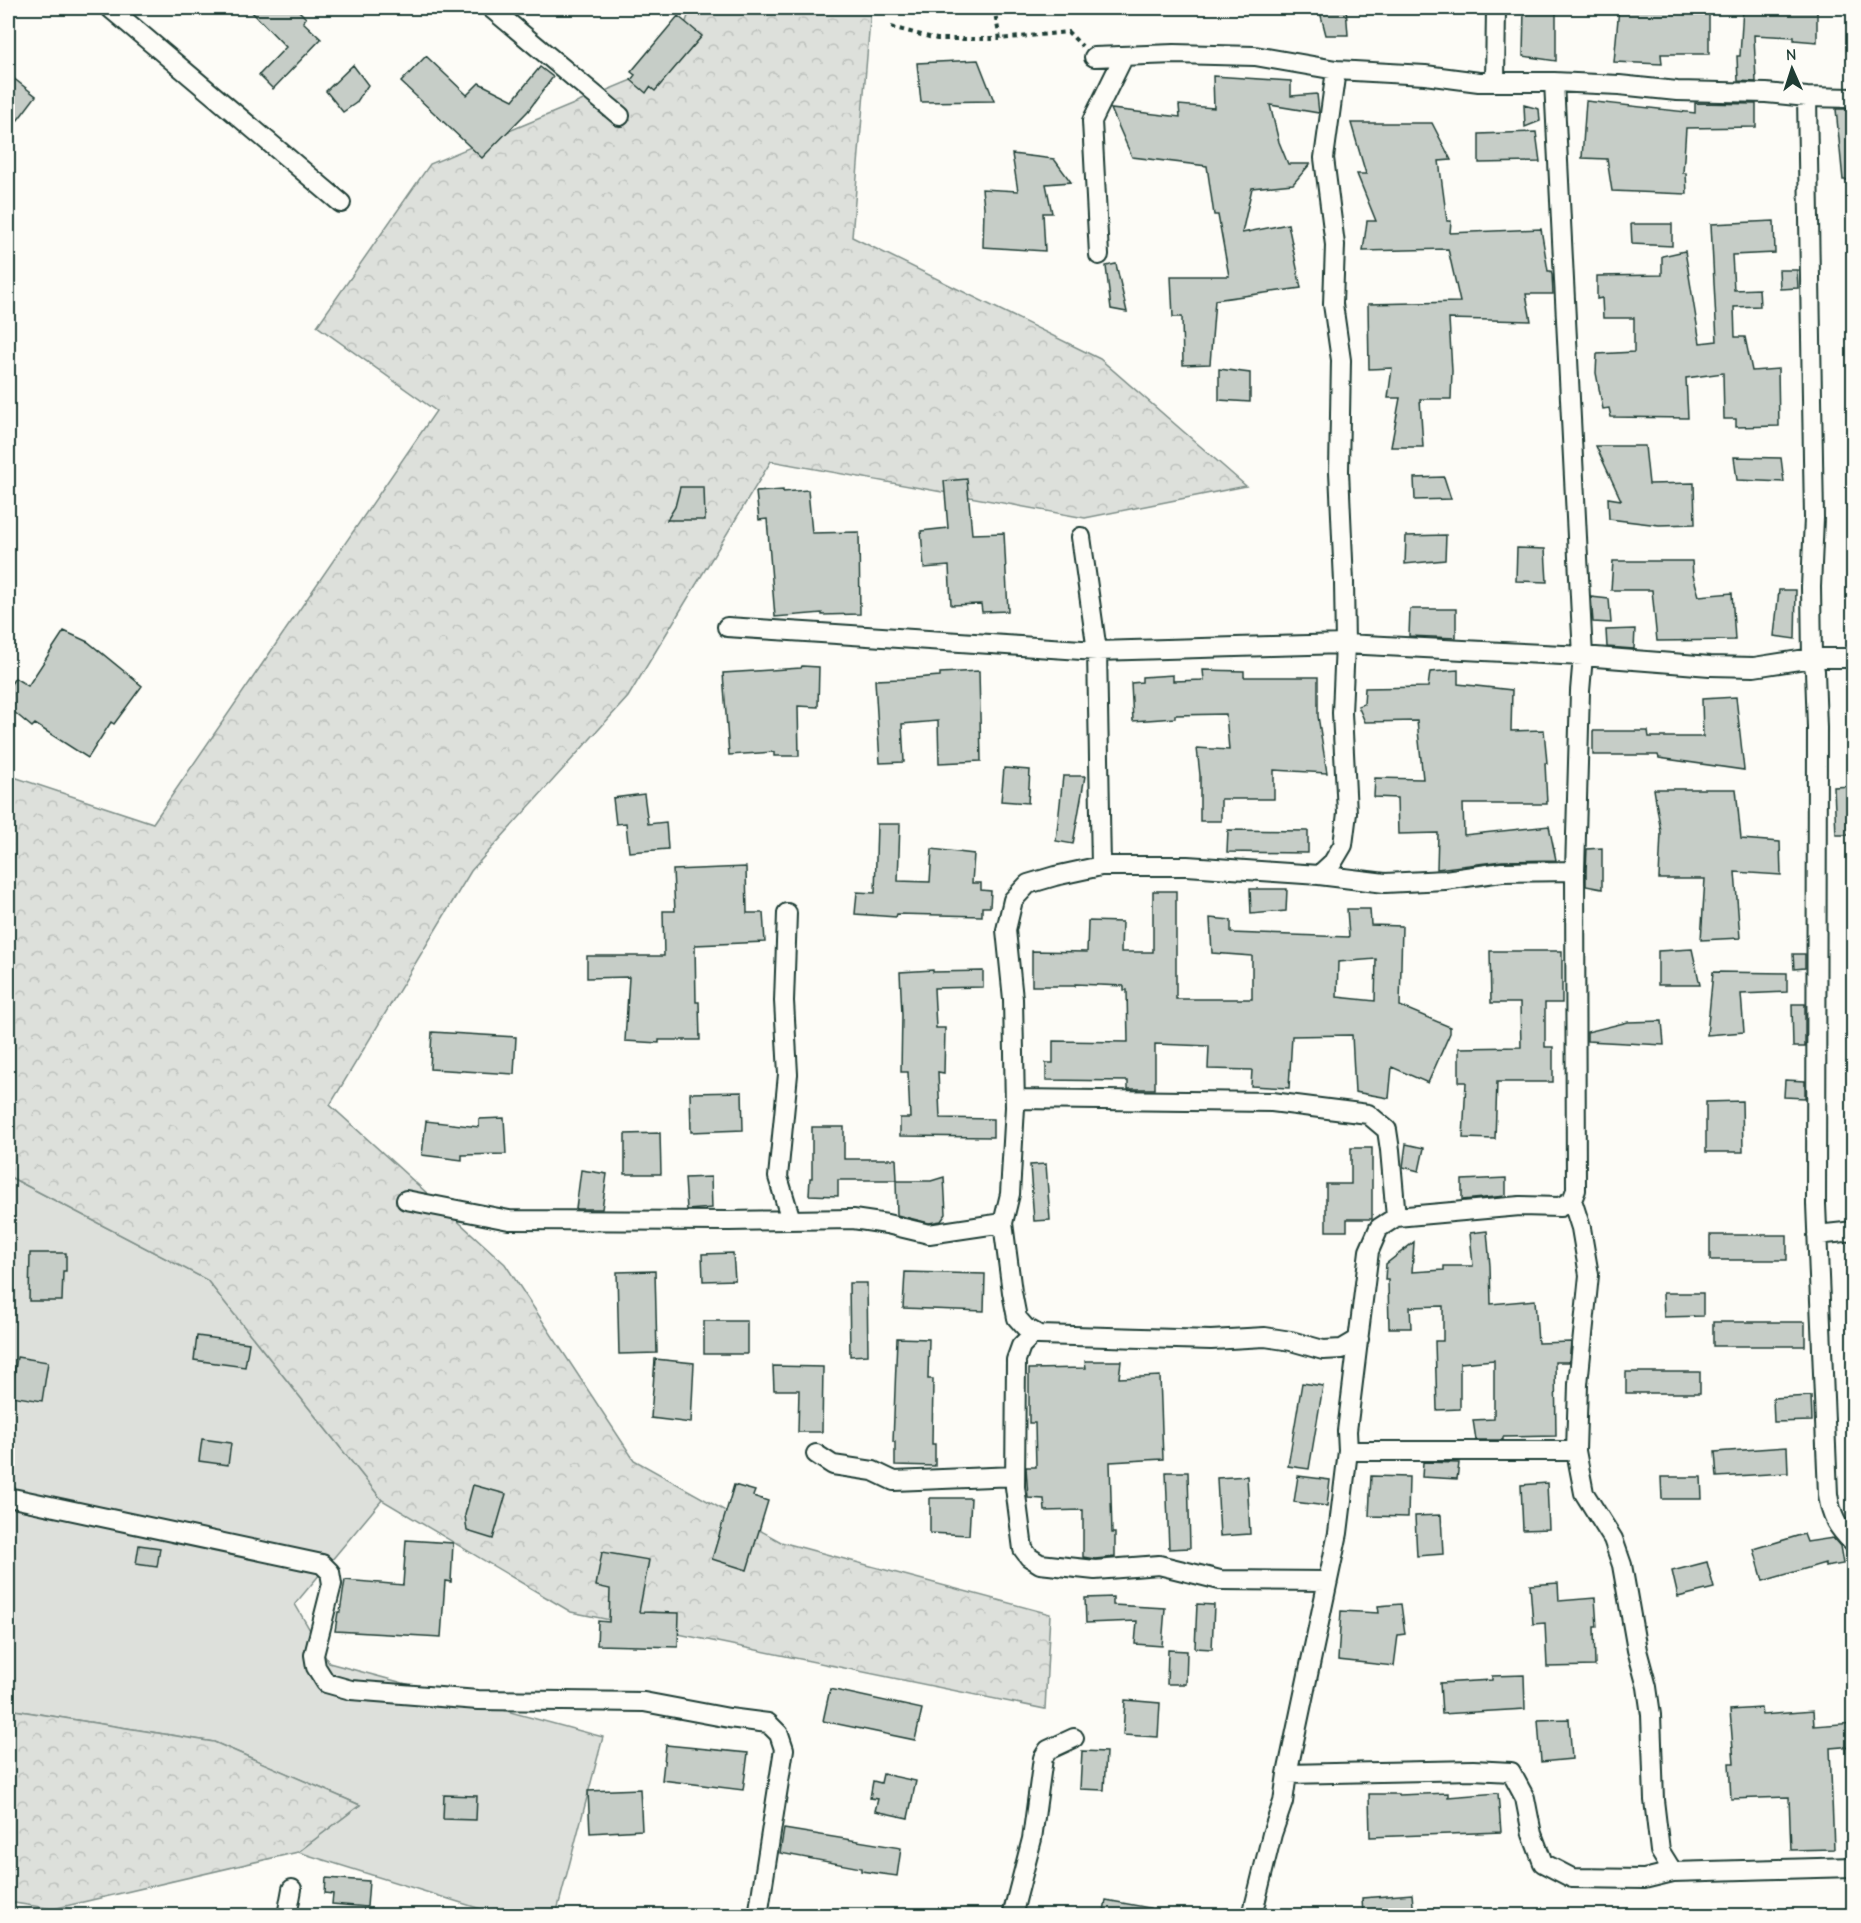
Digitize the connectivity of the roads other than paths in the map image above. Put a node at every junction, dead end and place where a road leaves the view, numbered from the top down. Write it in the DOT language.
graph roads {
  1 [pos="110,8"];
  2 [pos="491,8"];
  3 [pos="1496,8"];
  4 [pos="1124,56"];
  5 [pos="1094,57"];
  6 [pos="1336,70"];
  7 [pos="1495,82"];
  8 [pos="1554,82"];
  9 [pos="1807,97"];
  10 [pos="1854,98"];
  11 [pos="620,116"];
  12 [pos="341,203"];
  13 [pos="1099,255"];
  14 [pos="1081,537"];
  15 [pos="727,627"];
  16 [pos="1345,644"];
  17 [pos="1096,651"];
  18 [pos="1583,656"];
  19 [pos="1812,658"];
  20 [pos="1854,658"];
  21 [pos="1101,866"];
  22 [pos="1575,871"];
  23 [pos="1319,875"];
  24 [pos="787,913"];
  25 [pos="1015,1099"];
  26 [pos="406,1200"];
  27 [pos="1572,1200"];
  28 [pos="1396,1217"];
  29 [pos="791,1220"];
  30 [pos="1003,1223"];
  31 [pos="1854,1232"];
  32 [pos="1817,1235"];
  33 [pos="1034,1333"];
  34 [pos="1359,1339"];
  35 [pos="1348,1451"];
  36 [pos="1576,1451"];
  37 [pos="816,1454"];
  38 [pos="1015,1476"];
  39 [pos="8,1497"];
  40 [pos="1854,1544"];
  41 [pos="1328,1581"];
  42 [pos="1074,1738"];
  43 [pos="1287,1774"];
  44 [pos="1854,1867"];
  45 [pos="1673,1872"];
  46 [pos="292,1889"];
  47 [pos="287,1916"];
  48 [pos="758,1916"];
  49 [pos="1012,1916"];
  50 [pos="1252,1916"];
  1 -- 12 [label="street"];
  2 -- 11 [label="street"];
  3 -- 7 [label="street"];
  4 -- 5 [label="street"];
  4 -- 6 [label="street"];
  4 -- 13 [label="street"];
  6 -- 7 [label="street"];
  6 -- 16 [label="street"];
  7 -- 8 [label="street"];
  8 -- 9 [label="street"];
  8 -- 18 [label="street"];
  9 -- 10 [label="street"];
  9 -- 19 [label="street"];
  14 -- 17 [label="street"];
  15 -- 17 [label="street"];
  16 -- 17 [label="street"];
  16 -- 18 [label="street"];
  16 -- 23 [label="street"];
  17 -- 21 [label="street"];
  18 -- 19 [label="street"];
  18 -- 22 [label="street"];
  19 -- 20 [label="street"];
  19 -- 32 [label="street"];
  21 -- 23 [label="street"];
  21 -- 25 [label="street"];
  22 -- 23 [label="street"];
  22 -- 27 [label="street"];
  24 -- 29 [label="street"];
  25 -- 28 [label="street"];
  25 -- 30 [label="street"];
  26 -- 29 [label="street"];
  27 -- 28 [label="street"];
  27 -- 36 [label="street"];
  28 -- 34 [label="street"];
  29 -- 30 [label="street"];
  30 -- 33 [label="street"];
  31 -- 32 [label="street"];
  32 -- 40 [label="street"];
  33 -- 34 [label="street"];
  33 -- 38 [label="street"];
  34 -- 35 [label="street"];
  35 -- 36 [label="street"];
  35 -- 41 [label="street"];
  36 -- 45 [label="street"];
  37 -- 38 [label="street"];
  38 -- 41 [label="street"];
  39 -- 48 [label="street"];
  41 -- 43 [label="street"];
  42 -- 49 [label="street"];
  43 -- 45 [label="street"];
  43 -- 50 [label="street"];
  44 -- 45 [label="street"];
  46 -- 47 [label="street"];
}
